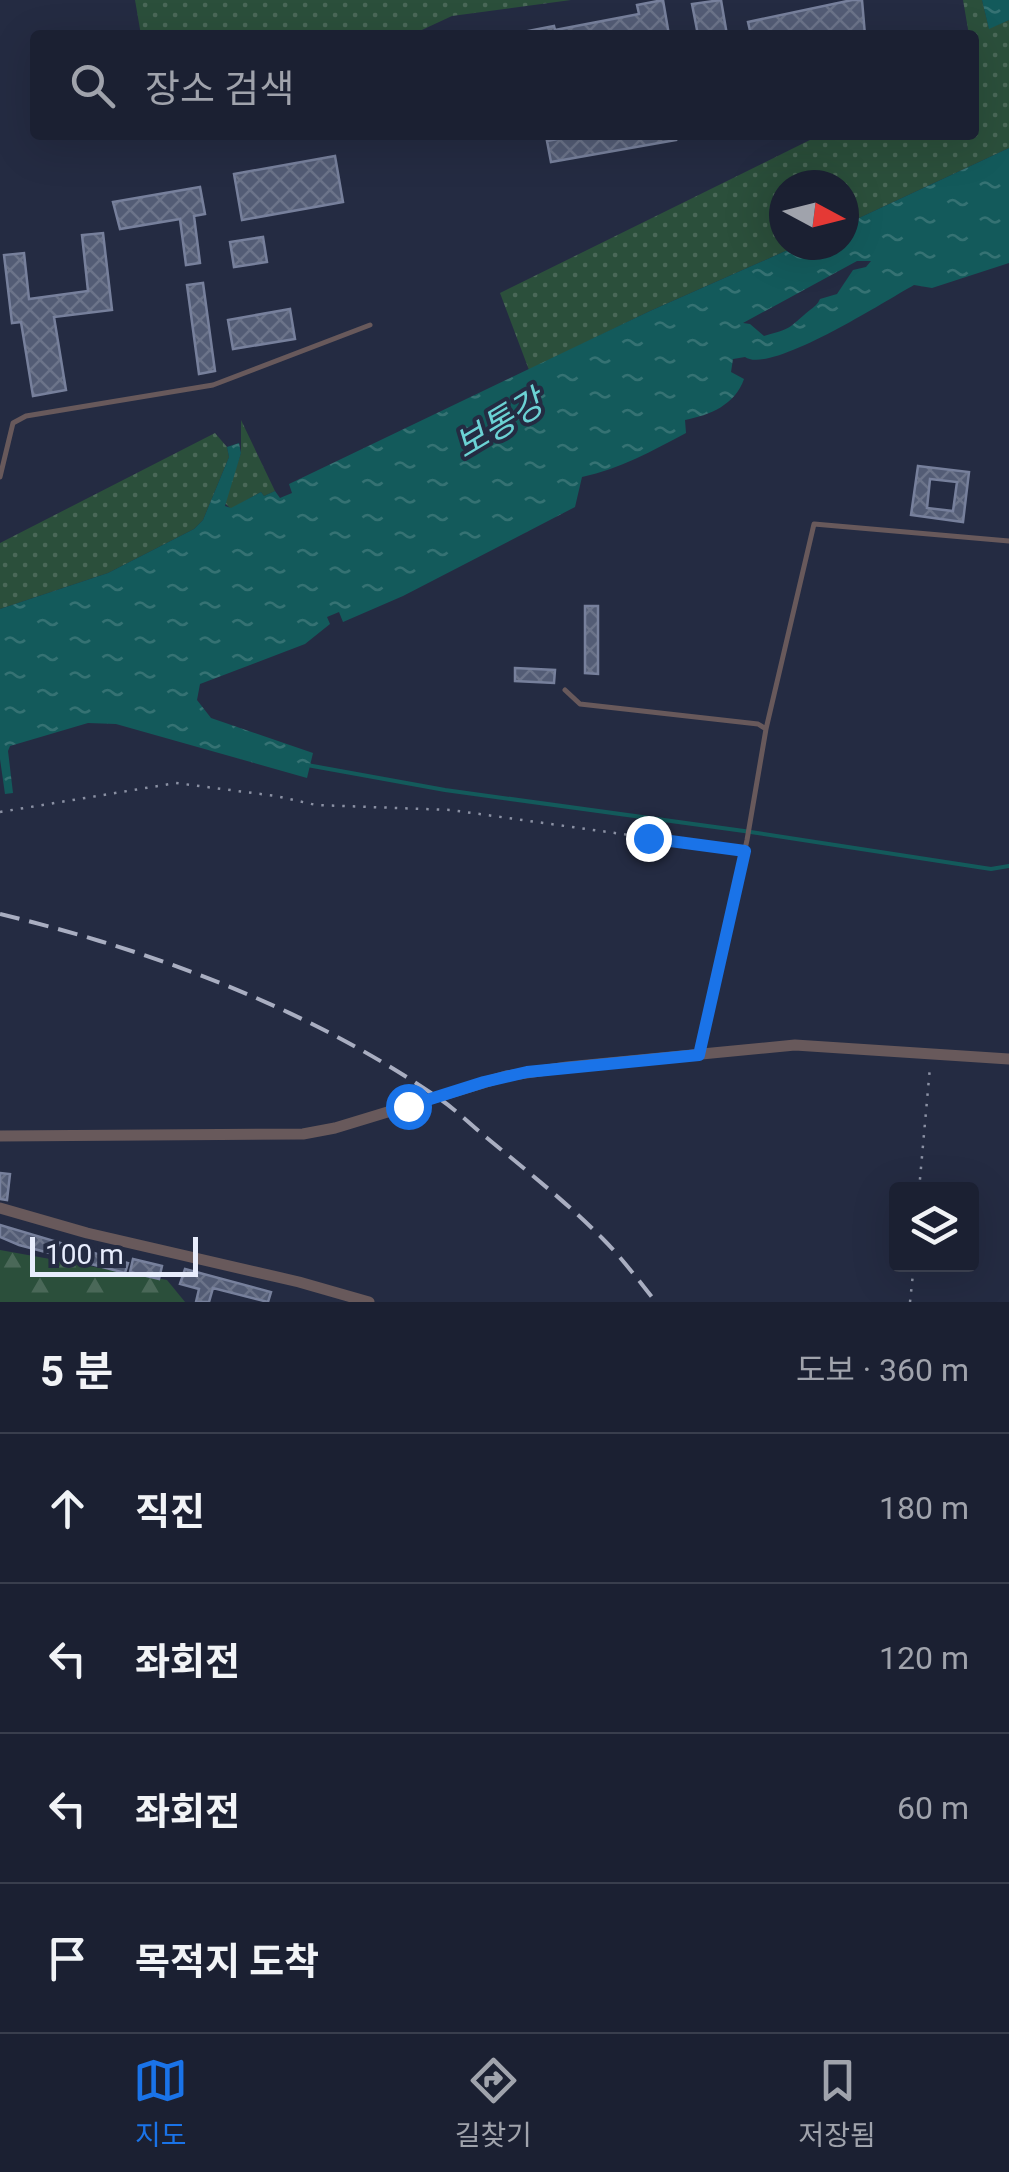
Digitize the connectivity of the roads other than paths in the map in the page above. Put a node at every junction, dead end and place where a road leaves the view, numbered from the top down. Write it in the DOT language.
graph roads {
  1 [pos="370,325"];
  2 [pos="0,477"];
  3 [pos="1009,541"];
  4 [pos="565,690"];
  5 [pos="766,729"];
  6 [pos="699,1055"];
  7 [pos="1009,1059"];
  8 [pos="0,1136"];
  9 [pos="0,1208"];
  10 [pos="370,1302"];
  1 -- 2 [label="lane"];
  3 -- 5 [label="lane"];
  4 -- 5 [label="lane"];
  5 -- 6 [label="lane"];
  6 -- 7 [label="street"];
  6 -- 8 [label="street"];
  9 -- 10 [label="street"];
}
